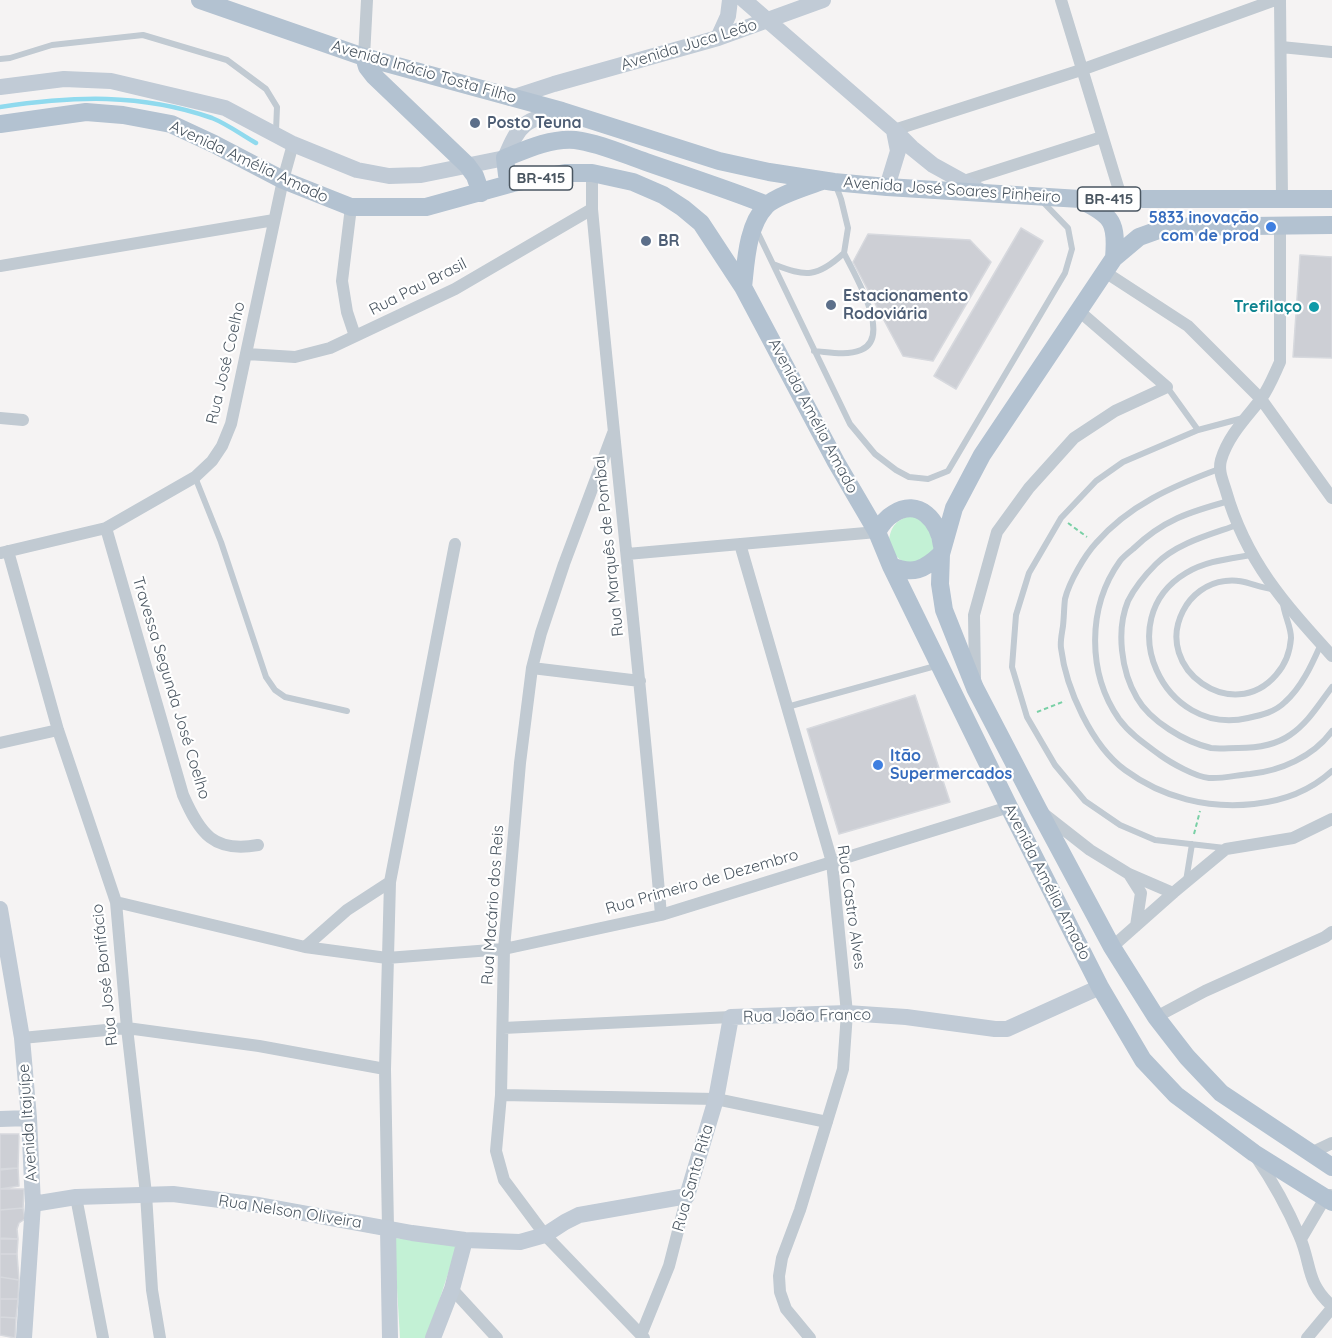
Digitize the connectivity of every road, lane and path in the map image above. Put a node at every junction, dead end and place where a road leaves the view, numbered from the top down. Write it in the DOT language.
graph roads {
  1 [pos="200,0"];
  2 [pos="367,0"];
  3 [pos="730,0"];
  4 [pos="744,0"];
  5 [pos="823,0"];
  6 [pos="1061,0"];
  7 [pos="1275,0"];
  8 [pos="1280,0"];
  9 [pos="767,21"];
  10 [pos="718,38"];
  11 [pos="1281,47"];
  12 [pos="1332,52"];
  13 [pos="364,57"];
  14 [pos="0,59"];
  15 [pos="1081,70"];
  16 [pos="554,84"];
  17 [pos="0,87"];
  18 [pos="511,98"];
  19 [pos="562,111"];
  20 [pos="0,124"];
  21 [pos="894,130"];
  22 [pos="276,135"];
  23 [pos="1102,137"];
  24 [pos="293,144"];
  25 [pos="505,158"];
  26 [pos="467,165"];
  27 [pos="592,173"];
  28 [pos="283,180"];
  29 [pos="963,181"];
  30 [pos="829,182"];
  31 [pos="513,183"];
  32 [pos="887,187"];
  33 [pos="982,192"];
  34 [pos="481,193"];
  35 [pos="1036,196"];
  36 [pos="1080,199"];
  37 [pos="1282,199"];
  38 [pos="1332,199"];
  39 [pos="1122,200"];
  40 [pos="767,205"];
  41 [pos="351,207"];
  42 [pos="592,210"];
  43 [pos="274,220"];
  44 [pos="754,225"];
  45 [pos="1280,225"];
  46 [pos="1332,225"];
  47 [pos="844,253"];
  48 [pos="773,264"];
  49 [pos="1109,265"];
  50 [pos="0,266"];
  51 [pos="743,287"];
  52 [pos="1079,311"];
  53 [pos="355,336"];
  54 [pos="814,351"];
  55 [pos="247,354"];
  56 [pos="1167,387"];
  57 [pos="1261,399"];
  58 [pos="0,418"];
  59 [pos="1243,418"];
  60 [pos="24,420"];
  61 [pos="1198,430"];
  62 [pos="613,433"];
  63 [pos="1219,469"];
  64 [pos="195,477"];
  65 [pos="1332,498"];
  66 [pos="1229,501"];
  67 [pos="1237,525"];
  68 [pos="106,528"];
  69 [pos="877,532"];
  70 [pos="454,544"];
  71 [pos="740,544"];
  72 [pos="942,551"];
  73 [pos="4,552"];
  74 [pos="627,554"];
  75 [pos="1251,555"];
  76 [pos="891,566"];
  77 [pos="1275,589"];
  78 [pos="1283,599"];
  79 [pos="1321,644"];
  80 [pos="1332,656"];
  81 [pos="939,665"];
  82 [pos="532,668"];
  83 [pos="640,681"];
  84 [pos="1332,687"];
  85 [pos="975,688"];
  86 [pos="1073,698"];
  87 [pos="787,707"];
  88 [pos="346,711"];
  89 [pos="1027,717"];
  90 [pos="58,730"];
  91 [pos="1332,731"];
  92 [pos="0,743"];
  93 [pos="1332,771"];
  94 [pos="1009,807"];
  95 [pos="1038,809"];
  96 [pos="1332,819"];
  97 [pos="1192,844"];
  98 [pos="258,845"];
  99 [pos="1226,849"];
  100 [pos="832,862"];
  101 [pos="1129,874"];
  102 [pos="390,882"];
  103 [pos="1186,882"];
  104 [pos="1173,892"];
  105 [pos="116,902"];
  106 [pos="0,909"];
  107 [pos="660,915"];
  108 [pos="1136,926"];
  109 [pos="1332,932"];
  110 [pos="305,947"];
  111 [pos="1112,947"];
  112 [pos="504,949"];
  113 [pos="387,958"];
  114 [pos="1100,987"];
  115 [pos="848,1012"];
  116 [pos="731,1017"];
  117 [pos="1156,1017"];
  118 [pos="127,1028"];
  119 [pos="503,1028"];
  120 [pos="22,1038"];
  121 [pos="385,1069"];
  122 [pos="501,1095"];
  123 [pos="716,1099"];
  124 [pos="29,1118"];
  125 [pos="0,1119"];
  126 [pos="827,1122"];
  127 [pos="1332,1143"];
  128 [pos="1254,1153"];
  129 [pos="1311,1153"];
  130 [pos="1332,1167"];
  131 [pos="146,1194"];
  132 [pos="687,1196"];
  133 [pos="76,1197"];
  134 [pos="1330,1198"];
  135 [pos="33,1204"];
  136 [pos="388,1228"];
  137 [pos="545,1235"];
  138 [pos="1301,1239"];
  139 [pos="465,1240"];
  140 [pos="452,1289"];
  141 [pos="1332,1307"];
  142 [pos="643,1337"];
  143 [pos="24,1338"];
  144 [pos="103,1338"];
  145 [pos="160,1338"];
  146 [pos="390,1338"];
  147 [pos="433,1338"];
  148 [pos="497,1338"];
  149 [pos="810,1338"];
  150 [pos="1307,1338"];
  1 -- 13 [label="main road, Avenida Inácio Tosta Filho"];
  2 -- 13 [label="street"];
  3 -- 10 [label="street"];
  4 -- 9 [label="street"];
  5 -- 9 [label="street, Avenida Juca Leão"];
  6 -- 15 [label="street"];
  7 -- 15 [label="street"];
  8 -- 11 [label="street"];
  9 -- 10 [label="street, Avenida Juca Leão"];
  9 -- 21 [label="street"];
  10 -- 16 [label="street, Avenida Juca Leão"];
  11 -- 12 [label="street"];
  11 -- 37 [label="street"];
  13 -- 18 [label="main road, Avenida Inácio Tosta Filho"];
  13 -- 26 [label="main road"];
  14 -- 22 [label="lane"];
  15 -- 21 [label="street"];
  15 -- 23 [label="street"];
  16 -- 18 [label="street, Avenida Juca Leão"];
  16 -- 19 [label="street"];
  17 -- 22 [label="street, Avenida Amélia Amado / BR-415"];
  18 -- 19 [label="main road, Avenida Inácio Tosta Filho"];
  19 -- 25 [label="street, BR-415"];
  19 -- 30 [label="main road, Avenida Inácio Tosta Filho / BR-415"];
  20 -- 28 [label="main road, Avenida Amélia Amado / BR-415"];
  21 -- 29 [label="street"];
  21 -- 32 [label="street"];
  22 -- 24 [label="street, Avenida Amélia Amado / BR-415"];
  23 -- 29 [label="street, Avenida José Soares Pinheiro"];
  23 -- 39 [label="street"];
  24 -- 26 [label="street, Avenida Amélia Amado / BR-415"];
  24 -- 28 [label="street, Rua José Coelho"];
  25 -- 26 [label="street, Avenida Amélia Amado / BR-415"];
  25 -- 31 [label="main road"];
  25 -- 40 [label="main road"];
  26 -- 34 [label="main road"];
  27 -- 31 [label="main road, Avenida Amélia Amado / BR-415"];
  27 -- 42 [label="street, Rua Marquês de Pombal"];
  27 -- 51 [label="main road, Avenida Amélia Amado / BR-415"];
  28 -- 41 [label="main road, Avenida Amélia Amado / BR-415"];
  28 -- 43 [label="street, Rua José Coelho"];
  29 -- 33 [label="street"];
  30 -- 32 [label="main road, Avenida José Soares Pinheiro / BR-415"];
  30 -- 40 [label="main road"];
  30 -- 47 [label="lane"];
  31 -- 34 [label="main road, Avenida Amélia Amado / BR-415"];
  32 -- 33 [label="main road, Avenida José Soares Pinheiro / BR-415"];
  33 -- 35 [label="main road, Avenida José Soares Pinheiro / BR-415"];
  34 -- 41 [label="main road, Avenida Amélia Amado / BR-415"];
  35 -- 36 [label="main road, Avenida José Soares Pinheiro / BR-415"];
  35 -- 54 [label="lane"];
  36 -- 39 [label="main road, Avenida José Soares Pinheiro / BR-415"];
  36 -- 49 [label="main road"];
  37 -- 38 [label="main road, Avenida José Soares Pinheiro / BR-415"];
  37 -- 39 [label="main road, Avenida José Soares Pinheiro / BR-415"];
  40 -- 44 [label="main road"];
  41 -- 53 [label="street"];
  42 -- 53 [label="street, Rua Pau Brasil"];
  42 -- 62 [label="street, Rua Marquês de Pombal"];
  43 -- 50 [label="street"];
  43 -- 55 [label="street, Rua José Coelho"];
  44 -- 48 [label="lane"];
  44 -- 51 [label="main road"];
  45 -- 46 [label="main road, BR-415"];
  45 -- 49 [label="main road, BR-415"];
  45 -- 57 [label="street"];
  47 -- 48 [label="lane"];
  47 -- 54 [label="lane"];
  48 -- 54 [label="lane"];
  49 -- 52 [label="main road, Avenida Amélia Amado / BR-415"];
  49 -- 57 [label="street"];
  51 -- 69 [label="main road, Avenida Amélia Amado / BR-415"];
  52 -- 56 [label="street"];
  52 -- 72 [label="main road, Avenida Amélia Amado / BR-415"];
  53 -- 55 [label="street, Rua Pau Brasil"];
  55 -- 64 [label="street, Rua José Coelho"];
  56 -- 61 [label="lane"];
  56 -- 85 [label="street"];
  57 -- 59 [label="street"];
  57 -- 65 [label="street"];
  58 -- 60 [label="street"];
  59 -- 61 [label="lane"];
  59 -- 63 [label="street"];
  61 -- 89 [label="lane"];
  62 -- 74 [label="street, Rua Marquês de Pombal"];
  62 -- 82 [label="street, Rua Macário dos Reis"];
  63 -- 66 [label="street"];
  63 -- 86 [label="lane"];
  64 -- 68 [label="street, Rua José Coelho"];
  64 -- 88 [label="lane"];
  66 -- 67 [label="street"];
  66 -- 91 [label="lane"];
  67 -- 75 [label="street"];
  67 -- 84 [label="lane"];
  68 -- 73 [label="street, Rua José Coelho"];
  68 -- 98 [label="street, Travessa Segunda José Coelho"];
  69 -- 71 [label="street"];
  69 -- 72 [label="main road"];
  69 -- 76 [label="main road, Avenida Amélia Amado / BR-415"];
  70 -- 102 [label="street"];
  71 -- 74 [label="street"];
  71 -- 87 [label="street, Rua Castro Alves"];
  72 -- 76 [label="main road"];
  72 -- 85 [label="main road, Avenida Amélia Amado"];
  73 -- 90 [label="street, Rua José Bonifácio"];
  74 -- 83 [label="street, Rua Marquês de Pombal"];
  75 -- 77 [label="street"];
  75 -- 79 [label="lane"];
  76 -- 81 [label="main road, Avenida Amélia Amado"];
  77 -- 78 [label="street"];
  77 -- 78 [label="lane"];
  78 -- 79 [label="street"];
  79 -- 80 [label="street"];
  81 -- 87 [label="lane"];
  81 -- 94 [label="main road, Avenida Amélia Amado"];
  82 -- 83 [label="street"];
  82 -- 112 [label="street, Rua Macário dos Reis"];
  83 -- 107 [label="street, Rua Marquês de Pombal"];
  85 -- 95 [label="main road, Avenida Amélia Amado"];
  86 -- 89 [label="path"];
  86 -- 93 [label="lane"];
  87 -- 100 [label="street, Rua Castro Alves"];
  89 -- 97 [label="lane"];
  90 -- 92 [label="street"];
  90 -- 105 [label="street, Rua José Bonifácio"];
  94 -- 100 [label="street, Rua Primeiro de Dezembro"];
  94 -- 114 [label="main road, Avenida Amélia Amado"];
  95 -- 101 [label="street"];
  95 -- 111 [label="main road, Avenida Amélia Amado"];
  96 -- 99 [label="street"];
  97 -- 99 [label="lane"];
  97 -- 103 [label="lane"];
  99 -- 103 [label="street"];
  100 -- 107 [label="street, Rua Primeiro de Dezembro"];
  100 -- 115 [label="street, Rua Castro Alves"];
  101 -- 104 [label="street"];
  101 -- 108 [label="street"];
  102 -- 110 [label="street"];
  102 -- 113 [label="street"];
  103 -- 104 [label="street"];
  104 -- 108 [label="street"];
  105 -- 110 [label="street, Rua Primeiro de Dezembro"];
  105 -- 118 [label="street, Rua José Bonifácio"];
  106 -- 120 [label="street, Avenida Itajuípe"];
  107 -- 112 [label="street, Rua Primeiro de Dezembro"];
  108 -- 111 [label="street"];
  109 -- 117 [label="street"];
  110 -- 113 [label="street, Rua Primeiro de Dezembro"];
  111 -- 117 [label="main road, Avenida Amélia Amado"];
  112 -- 113 [label="street, Rua Primeiro de Dezembro"];
  112 -- 119 [label="street, Rua Macário dos Reis"];
  113 -- 121 [label="street"];
  114 -- 115 [label="street, Rua João Franco"];
  114 -- 128 [label="main road, Avenida Amélia Amado"];
  115 -- 116 [label="street, Rua João Franco"];
  115 -- 126 [label="street, Rua Castro Alves"];
  116 -- 119 [label="street, Rua João Franco"];
  116 -- 123 [label="street, Rua Santa Rita"];
  117 -- 129 [label="main road, Avenida Amélia Amado"];
  118 -- 120 [label="street"];
  118 -- 121 [label="street"];
  118 -- 131 [label="street, Rua José Bonifácio"];
  119 -- 122 [label="street, Rua Macário dos Reis"];
  120 -- 124 [label="street, Avenida Itajuípe"];
  121 -- 136 [label="street"];
  122 -- 123 [label="street"];
  122 -- 137 [label="street, Rua Macário dos Reis"];
  123 -- 126 [label="street"];
  123 -- 132 [label="street, Rua Santa Rita"];
  124 -- 125 [label="street"];
  124 -- 135 [label="street, Avenida Itajuípe"];
  126 -- 149 [label="street, Rua Castro Alves"];
  127 -- 129 [label="street"];
  128 -- 134 [label="main road, Avenida Amélia Amado"];
  128 -- 138 [label="street"];
  129 -- 130 [label="main road, Avenida Amélia Amado"];
  131 -- 133 [label="street, Rua Nelson Oliveira"];
  131 -- 136 [label="street, Rua Nelson Oliveira"];
  131 -- 145 [label="street, Rua José Bonifácio"];
  132 -- 137 [label="street, Rua Nelson Oliveira"];
  132 -- 142 [label="street, Rua Santa Rita"];
  133 -- 135 [label="street, Rua Nelson Oliveira"];
  133 -- 144 [label="street"];
  134 -- 138 [label="street"];
  135 -- 143 [label="street, Avenida Itajuípe"];
  136 -- 139 [label="street, Rua Nelson Oliveira"];
  136 -- 146 [label="street"];
  137 -- 139 [label="street, Rua Nelson Oliveira"];
  137 -- 142 [label="street, Rua Macário dos Reis"];
  138 -- 141 [label="street"];
  139 -- 140 [label="street"];
  140 -- 147 [label="street"];
  140 -- 148 [label="street"];
  141 -- 150 [label="street"];
}
